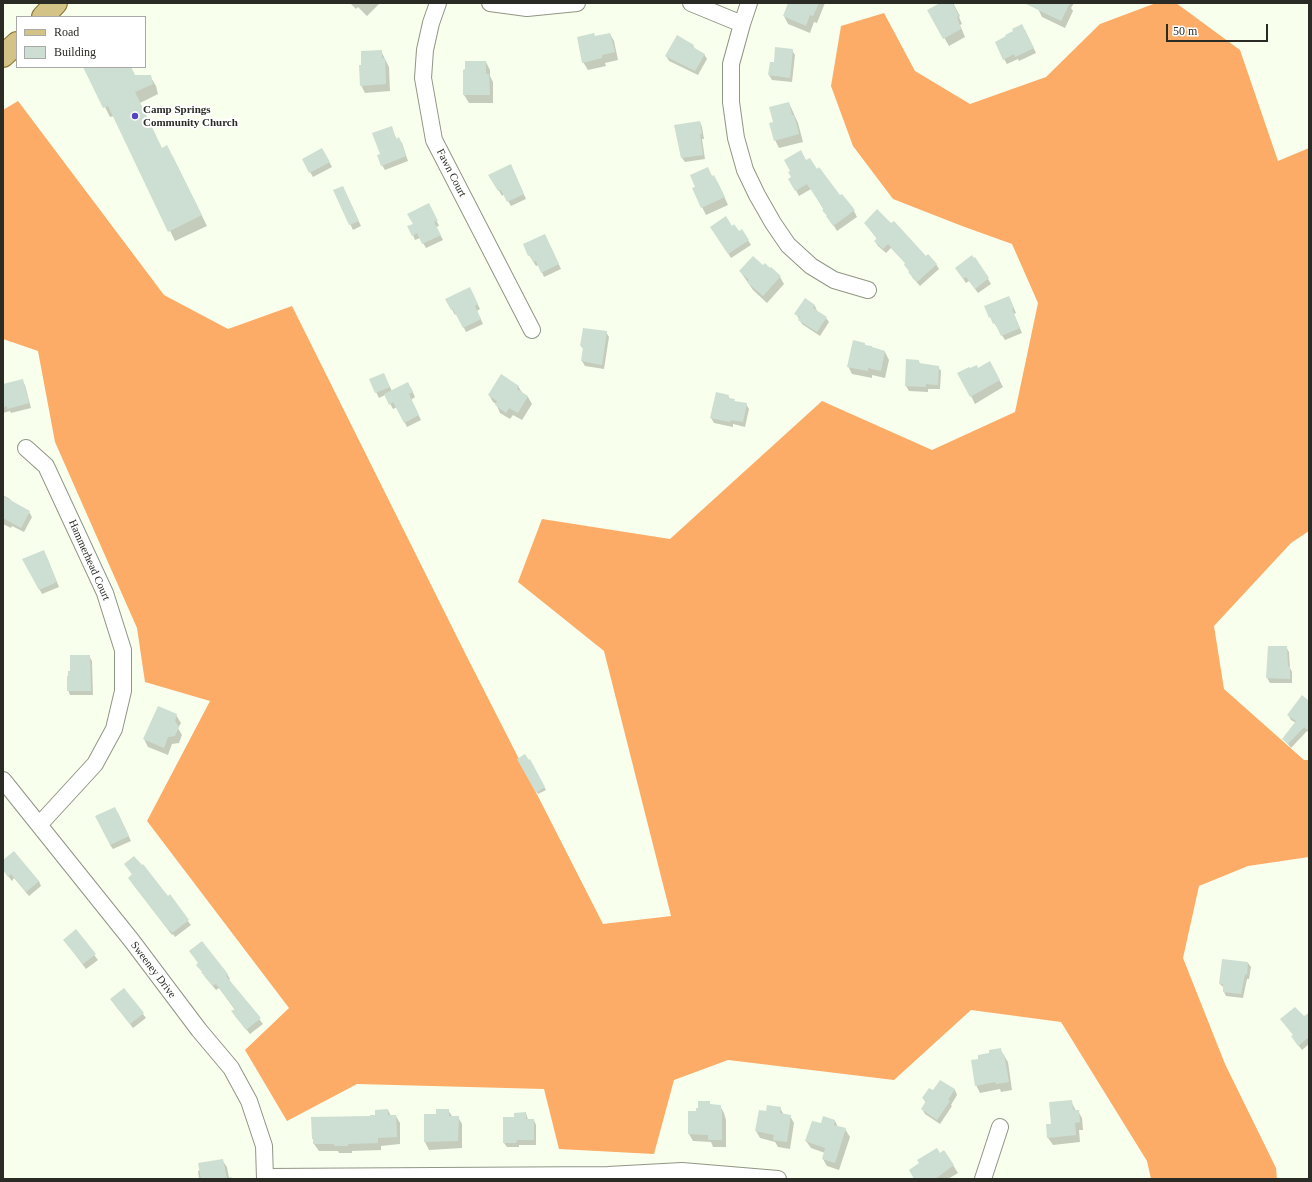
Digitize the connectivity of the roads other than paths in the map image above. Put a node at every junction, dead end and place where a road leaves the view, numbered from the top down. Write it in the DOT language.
graph roads {
  1 [pos="56,3"];
  2 [pos="438,3"];
  3 [pos="490,3"];
  4 [pos="577,3"];
  5 [pos="691,3"];
  6 [pos="749,3"];
  7 [pos="44,16"];
  8 [pos="742,24"];
  9 [pos="16,44"];
  10 [pos="3,56"];
  11 [pos="868,290"];
  12 [pos="532,330"];
  13 [pos="26,448"];
  14 [pos="3,780"];
  15 [pos="39,825"];
  16 [pos="1000,1127"];
  17 [pos="608,1177"];
  18 [pos="265,1178"];
  19 [pos="778,1179"];
  20 [pos="983,1179"];
  1 -- 7 [label="main road"];
  2 -- 12 [label="street, Fawn Court"];
  3 -- 4 [label="street"];
  5 -- 8 [label="street"];
  6 -- 8 [label="street"];
  8 -- 11 [label="street"];
  9 -- 10 [label="main road"];
  13 -- 15 [label="street, Hammerhead Court"];
  14 -- 15 [label="street, Sweeney Drive"];
  15 -- 18 [label="street, Sweeney Drive"];
  16 -- 20 [label="street"];
  17 -- 18 [label="street"];
  17 -- 19 [label="street"];
}
